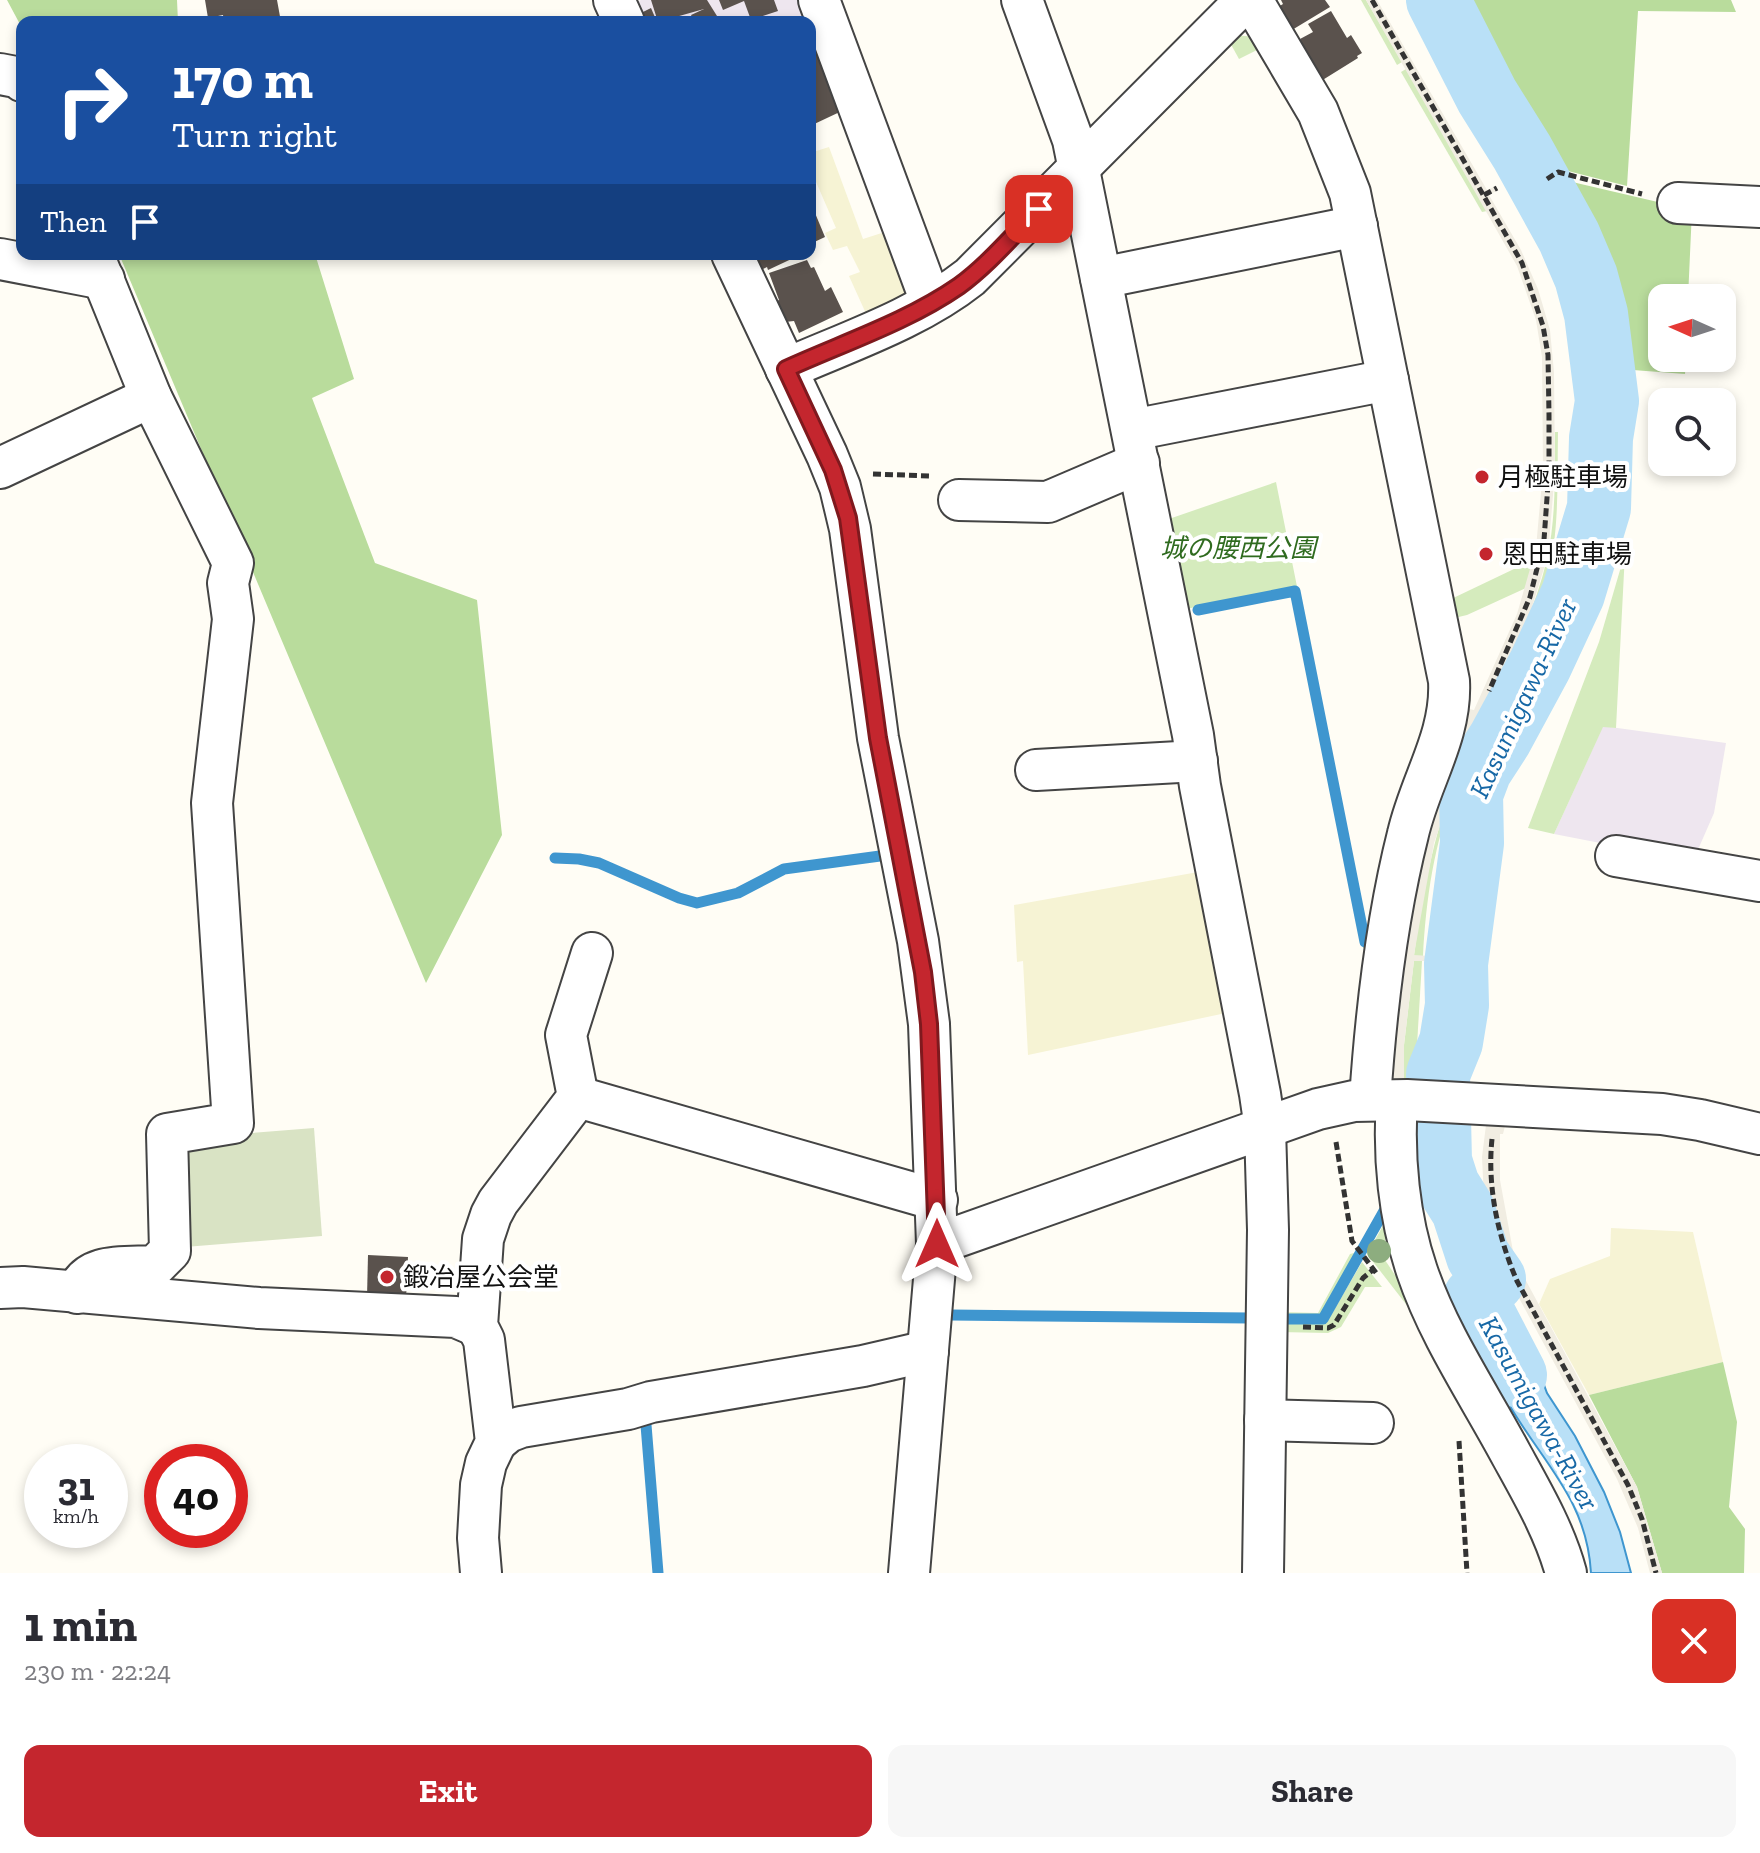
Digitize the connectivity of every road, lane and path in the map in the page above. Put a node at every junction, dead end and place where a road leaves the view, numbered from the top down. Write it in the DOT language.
graph roads {
  1 [pos="819,0"];
  2 [pos="1022,0"];
  3 [pos="1249,0"];
  4 [pos="1372,0"];
  5 [pos="1079,170"];
  6 [pos="1547,179"];
  7 [pos="1497,188"];
  8 [pos="1484,195"];
  9 [pos="1678,203"];
  10 [pos="1760,207"];
  11 [pos="1357,226"];
  12 [pos="0,259"];
  13 [pos="735,260"];
  14 [pos="98,267"];
  15 [pos="1101,278"];
  16 [pos="931,302"];
  17 [pos="786,369"];
  18 [pos="1388,380"];
  19 [pos="151,397"];
  20 [pos="1135,446"];
  21 [pos="0,468"];
  22 [pos="837,479"];
  23 [pos="964,500"];
  24 [pos="1486,698"];
  25 [pos="1197,761"];
  26 [pos="1036,770"];
  27 [pos="1616,856"];
  28 [pos="1760,881"];
  29 [pos="592,953"];
  30 [pos="578,1097"];
  31 [pos="1391,1100"];
  32 [pos="1330,1106"];
  33 [pos="1489,1106"];
  34 [pos="1265,1128"];
  35 [pos="1760,1134"];
  36 [pos="937,1200"];
  37 [pos="937,1244"];
  38 [pos="1367,1260"];
  39 [pos="1374,1269"];
  40 [pos="0,1288"];
  41 [pos="77,1293"];
  42 [pos="477,1326"];
  43 [pos="1306,1327"];
  44 [pos="928,1351"];
  45 [pos="1265,1420"];
  46 [pos="1373,1423"];
  47 [pos="496,1442"];
  48 [pos="481,1573"];
  49 [pos="909,1573"];
  50 [pos="1263,1573"];
  51 [pos="1566,1573"];
  52 [pos="1656,1573"];
  1 -- 16 [label="street"];
  2 -- 5 [label="street"];
  3 -- 5 [label="street"];
  3 -- 11 [label="street"];
  4 -- 8 [label="path"];
  5 -- 15 [label="street"];
  5 -- 16 [label="street"];
  6 -- 9 [label="path"];
  7 -- 8 [label="path"];
  8 -- 24 [label="path"];
  9 -- 10 [label="street"];
  11 -- 15 [label="street"];
  11 -- 18 [label="street"];
  12 -- 14 [label="street"];
  13 -- 17 [label="street"];
  14 -- 19 [label="street"];
  15 -- 20 [label="street"];
  16 -- 17 [label="street"];
  17 -- 22 [label="street"];
  18 -- 20 [label="street"];
  18 -- 31 [label="street"];
  19 -- 21 [label="street"];
  19 -- 41 [label="street"];
  20 -- 23 [label="street"];
  20 -- 25 [label="street"];
  22 -- 23 [label="path"];
  22 -- 36 [label="street"];
  25 -- 26 [label="street"];
  25 -- 34 [label="street"];
  27 -- 28 [label="street"];
  29 -- 30 [label="street"];
  30 -- 36 [label="street"];
  30 -- 42 [label="street"];
  31 -- 32 [label="street"];
  31 -- 33 [label="street"];
  31 -- 51 [label="street"];
  32 -- 34 [label="street"];
  32 -- 38 [label="path"];
  33 -- 35 [label="street"];
  33 -- 52 [label="path"];
  34 -- 37 [label="street"];
  34 -- 45 [label="street"];
  36 -- 37 [label="street"];
  37 -- 44 [label="street"];
  39 -- 43 [label="path"];
  40 -- 41 [label="street"];
  41 -- 42 [label="street"];
  42 -- 47 [label="street"];
  44 -- 47 [label="street"];
  44 -- 49 [label="street"];
  45 -- 46 [label="street"];
  45 -- 50 [label="street"];
  47 -- 48 [label="street"];
}
